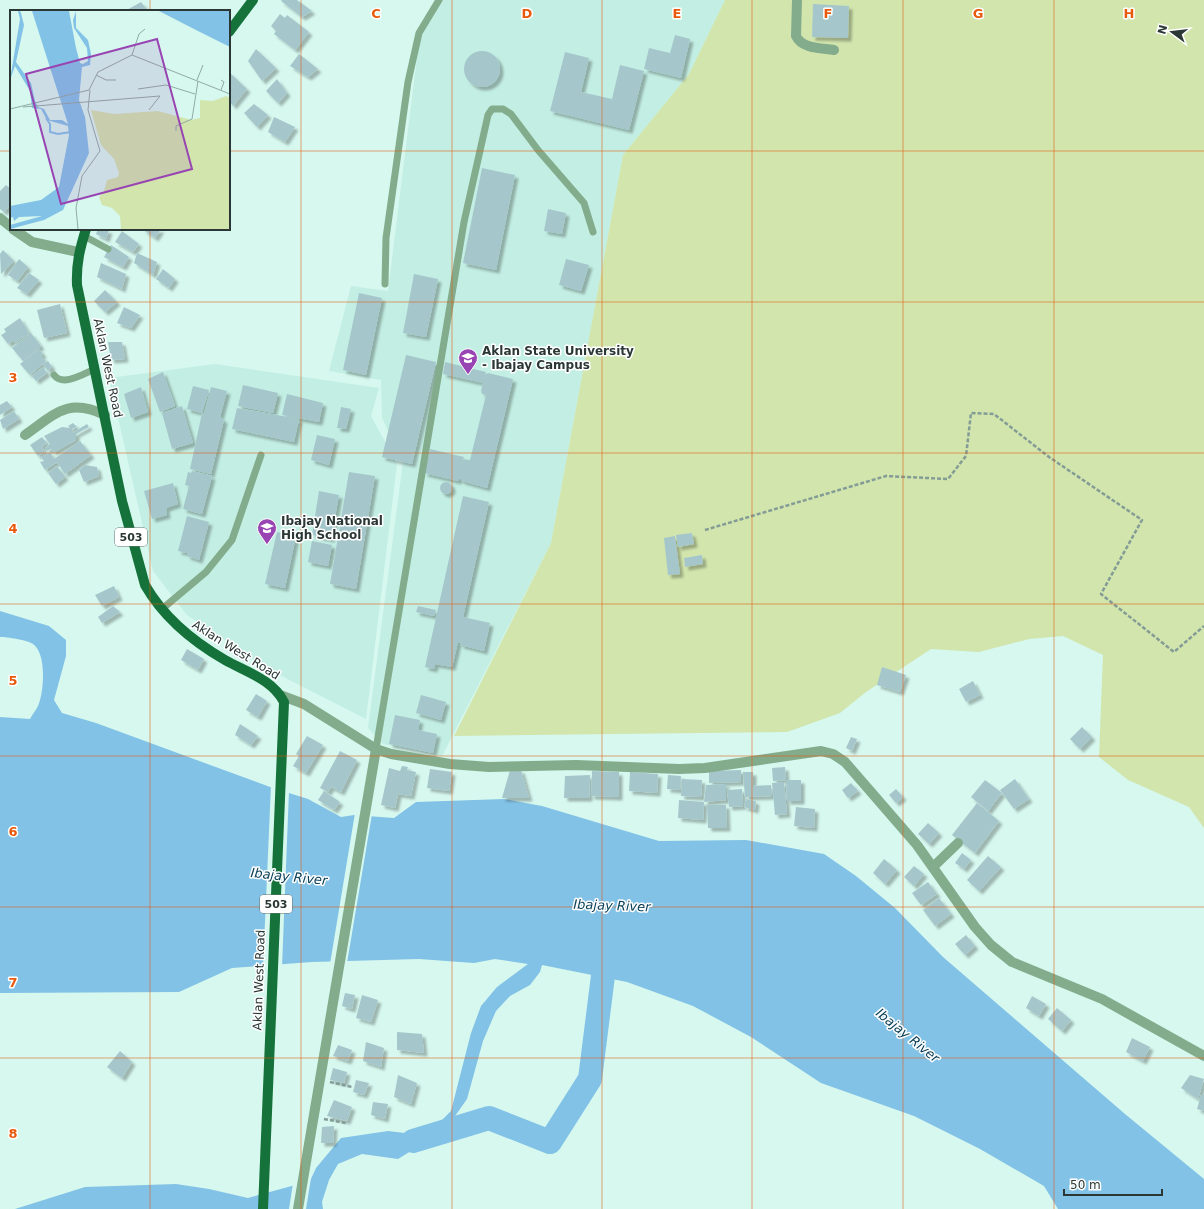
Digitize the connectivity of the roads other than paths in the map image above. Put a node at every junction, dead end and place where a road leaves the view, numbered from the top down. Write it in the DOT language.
graph roads {
  1 [pos="254,0"];
  2 [pos="439,0"];
  3 [pos="797,0"];
  4 [pos="230,31"];
  5 [pos="834,50"];
  6 [pos="0,218"];
  7 [pos="10,226"];
  8 [pos="15,230"];
  9 [pos="593,232"];
  10 [pos="85,233"];
  11 [pos="108,248"];
  12 [pos="78,252"];
  13 [pos="385,284"];
  14 [pos="95,369"];
  15 [pos="54,375"];
  16 [pos="105,415"];
  17 [pos="25,435"];
  18 [pos="261,455"];
  19 [pos="162,609"];
  20 [pos="280,694"];
  21 [pos="376,749"];
  22 [pos="958,843"];
  23 [pos="933,866"];
  24 [pos="1204,1056"];
  25 [pos="263,1209"];
  26 [pos="298,1209"];
  1 -- 4 [label="main road"];
  2 -- 13 [label="lane"];
  3 -- 5 [label="street"];
  6 -- 7 [label="street"];
  8 -- 12 [label="street"];
  9 -- 21 [label="lane"];
  10 -- 11 [label="lane"];
  10 -- 12 [label="main road, Aklan West Road / 503"];
  12 -- 14 [label="main road, Aklan West Road / 503"];
  14 -- 15 [label="lane"];
  14 -- 16 [label="main road, Aklan West Road / 503"];
  16 -- 17 [label="street"];
  16 -- 19 [label="main road, Aklan West Road / 503"];
  18 -- 19 [label="lane"];
  19 -- 20 [label="main road, Aklan West Road / 503"];
  20 -- 21 [label="street"];
  20 -- 25 [label="main road, Aklan West Road / 503"];
  21 -- 23 [label="street"];
  21 -- 26 [label="street"];
  22 -- 23 [label="street"];
  23 -- 24 [label="street"];
}
